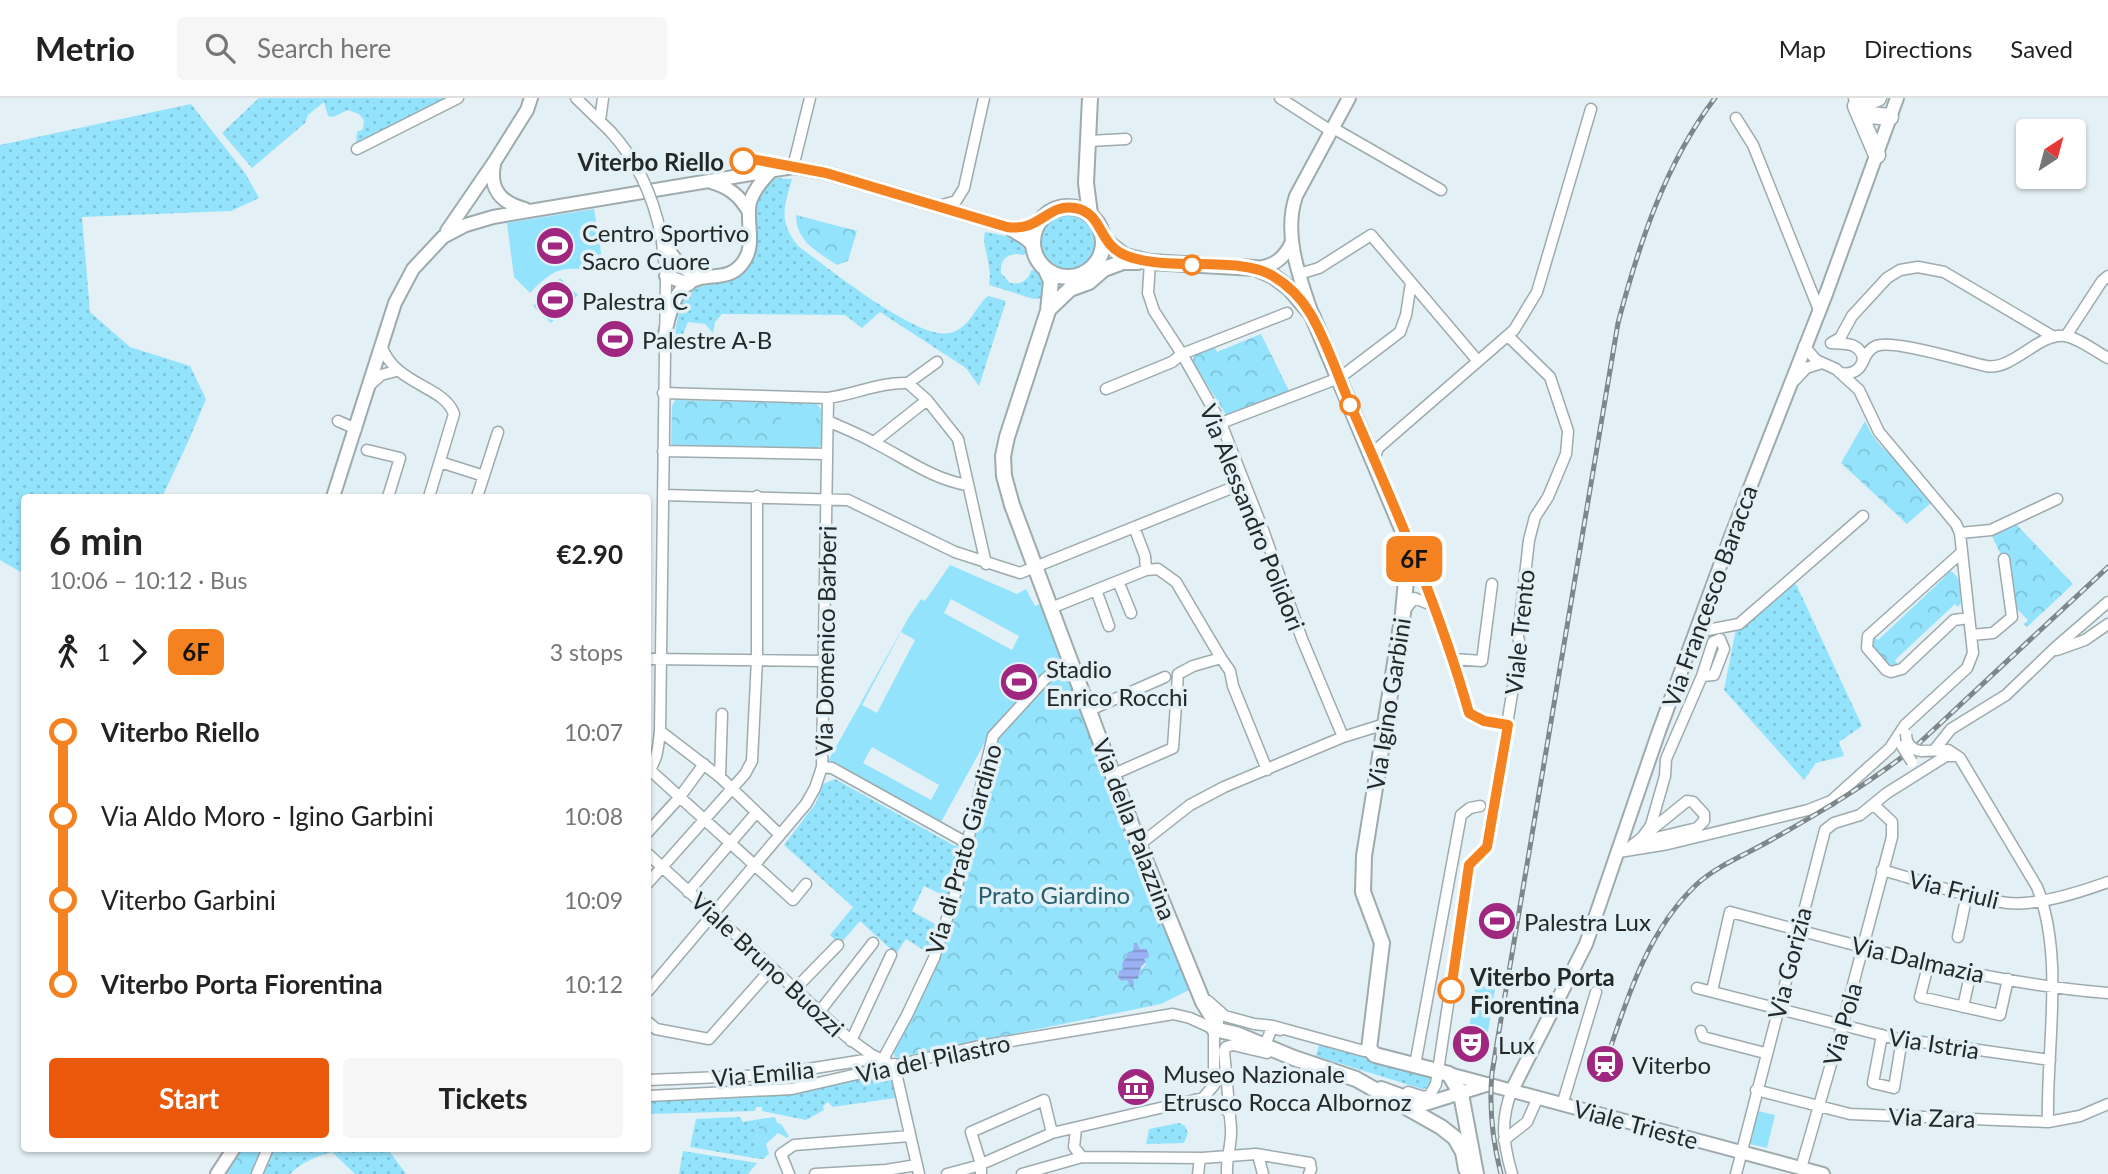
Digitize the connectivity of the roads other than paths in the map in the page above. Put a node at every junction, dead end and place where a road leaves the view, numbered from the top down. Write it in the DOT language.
graph roads {
  1 [pos="458,98"];
  2 [pos="541,98"];
  3 [pos="810,98"];
  4 [pos="984,98"];
  5 [pos="1280,98"];
  6 [pos="1349,98"];
  7 [pos="1897,98"];
  8 [pos="598,99"];
  9 [pos="578,100"];
  10 [pos="1862,100"];
  11 [pos="1088,102"];
  12 [pos="529,104"];
  13 [pos="1591,109"];
  14 [pos="592,113"];
  15 [pos="1890,117"];
  16 [pos="1736,118"];
  17 [pos="600,121"];
  18 [pos="1332,130"];
  19 [pos="1126,139"];
  20 [pos="1088,141"];
  21 [pos="357,149"];
  22 [pos="1877,155"];
  23 [pos="495,162"];
  24 [pos="793,167"];
  25 [pos="771,171"];
  26 [pos="707,181"];
  27 [pos="1086,183"];
  28 [pos="1441,190"];
  29 [pos="934,206"];
  30 [pos="1065,207"];
  31 [pos="530,210"];
  32 [pos="749,212"];
  33 [pos="1090,214"];
  34 [pos="1042,219"];
  35 [pos="1007,227"];
  36 [pos="661,235"];
  37 [pos="443,237"];
  38 [pos="1103,239"];
  39 [pos="1292,242"];
  40 [pos="1034,246"];
  41 [pos="1150,262"];
  42 [pos="1045,268"];
  43 [pos="1255,268"];
  44 [pos="1299,274"];
  45 [pos="666,276"];
  46 [pos="2108,276"];
  47 [pos="693,278"];
  48 [pos="1411,283"];
  49 [pos="1819,310"];
  50 [pos="1048,311"];
  51 [pos="1287,313"];
  52 [pos="1312,315"];
  53 [pos="665,334"];
  54 [pos="1508,335"];
  55 [pos="2066,336"];
  56 [pos="2054,337"];
  57 [pos="381,345"];
  58 [pos="1804,346"];
  59 [pos="1182,354"];
  60 [pos="2108,358"];
  61 [pos="1477,360"];
  62 [pos="937,362"];
  63 [pos="1822,363"];
  64 [pos="1861,366"];
  65 [pos="396,370"];
  66 [pos="1839,372"];
  67 [pos="1339,378"];
  68 [pos="908,383"];
  69 [pos="368,388"];
  70 [pos="1788,388"];
  71 [pos="1106,389"];
  72 [pos="1859,390"];
  73 [pos="663,393"];
  74 [pos="828,398"];
  75 [pos="927,400"];
  76 [pos="338,421"];
  77 [pos="828,421"];
  78 [pos="1222,423"];
  79 [pos="356,429"];
  80 [pos="498,432"];
  81 [pos="1366,440"];
  82 [pos="874,442"];
  83 [pos="1385,442"];
  84 [pos="367,450"];
  85 [pos="663,451"];
  86 [pos="827,454"];
  87 [pos="1374,460"];
  88 [pos="440,462"];
  89 [pos="484,476"];
  90 [pos="1244,483"];
  91 [pos="967,485"];
  92 [pos="334,494"];
  93 [pos="389,494"];
  94 [pos="430,494"];
  95 [pos="478,494"];
  96 [pos="663,495"];
  97 [pos="757,496"];
  98 [pos="828,498"];
  99 [pos="2057,499"];
  100 [pos="1863,516"];
  101 [pos="1134,527"];
  102 [pos="1960,533"];
  103 [pos="1409,546"];
  104 [pos="1962,552"];
  105 [pos="2004,559"];
  106 [pos="986,564"];
  107 [pos="1034,567"];
  108 [pos="1146,570"];
  109 [pos="1118,581"];
  110 [pos="1492,584"];
  111 [pos="1096,590"];
  112 [pos="2108,602"];
  113 [pos="1433,606"];
  114 [pos="1051,608"];
  115 [pos="1131,613"];
  116 [pos="1403,613"];
  117 [pos="1969,618"];
  118 [pos="2108,624"];
  119 [pos="1109,626"];
  120 [pos="1697,632"];
  121 [pos="1971,635"];
  122 [pos="2050,653"];
  123 [pos="1070,658"];
  124 [pos="1221,658"];
  125 [pos="651,659"];
  126 [pos="660,659"];
  127 [pos="757,659"];
  128 [pos="1454,659"];
  129 [pos="822,661"];
  130 [pos="1702,676"];
  131 [pos="1165,677"];
  132 [pos="1090,710"];
  133 [pos="722,714"];
  134 [pos="1385,724"];
  135 [pos="1508,725"];
  136 [pos="660,731"];
  137 [pos="1343,737"];
  138 [pos="1908,742"];
  139 [pos="1936,749"];
  140 [pos="1957,755"];
  141 [pos="704,764"];
  142 [pos="651,767"];
  143 [pos="822,767"];
  144 [pos="1267,770"];
  145 [pos="651,773"];
  146 [pos="1114,774"];
  147 [pos="720,777"];
  148 [pos="1909,778"];
  149 [pos="732,788"];
  150 [pos="679,797"];
  151 [pos="1874,804"];
  152 [pos="1480,806"];
  153 [pos="756,813"];
  154 [pos="704,819"];
  155 [pos="651,829"];
  156 [pos="780,835"];
  157 [pos="1641,839"];
  158 [pos="967,843"];
  159 [pos="730,844"];
  160 [pos="1139,845"];
  161 [pos="1623,851"];
  162 [pos="651,857"];
  163 [pos="755,866"];
  164 [pos="662,867"];
  165 [pos="1882,870"];
  166 [pos="651,880"];
  167 [pos="2108,882"];
  168 [pos="806,884"];
  169 [pos="688,892"];
  170 [pos="1967,894"];
  171 [pos="2042,900"];
  172 [pos="713,915"];
  173 [pos="1798,930"];
  174 [pos="1958,937"];
  175 [pos="873,943"];
  176 [pos="838,945"];
  177 [pos="1863,948"];
  178 [pos="891,955"];
  179 [pos="1928,962"];
  180 [pos="772,968"];
  181 [pos="1971,971"];
  182 [pos="2008,979"];
  183 [pos="651,988"];
  184 [pos="1698,988"];
  185 [pos="2052,988"];
  186 [pos="796,989"];
  187 [pos="1198,990"];
  188 [pos="1713,991"];
  189 [pos="1595,992"];
  190 [pos="2108,993"];
  191 [pos="1779,1007"];
  192 [pos="1963,1007"];
  193 [pos="820,1012"];
  194 [pos="651,1025"];
  195 [pos="1842,1026"];
  196 [pos="1214,1029"];
  197 [pos="1701,1031"];
  198 [pos="1882,1035"];
  199 [pos="1902,1039"];
  200 [pos="851,1041"];
  201 [pos="1265,1045"];
  202 [pos="1372,1052"];
  203 [pos="1765,1053"];
  204 [pos="1294,1058"];
  205 [pos="879,1059"];
  206 [pos="2050,1060"];
  207 [pos="894,1065"];
  208 [pos="1433,1072"];
  209 [pos="1356,1079"];
  210 [pos="651,1080"];
  211 [pos="1485,1086"];
  212 [pos="1511,1090"];
  213 [pos="1756,1090"];
  214 [pos="1461,1094"];
  215 [pos="651,1096"];
  216 [pos="1538,1097"];
  217 [pos="1203,1098"];
  218 [pos="2108,1104"];
  219 [pos="1562,1105"];
  220 [pos="1818,1106"];
  221 [pos="1230,1114"];
  222 [pos="1467,1122"];
  223 [pos="2048,1122"];
  224 [pos="1076,1129"];
  225 [pos="1052,1133"];
  226 [pos="910,1136"];
  227 [pos="1504,1140"];
  228 [pos="1741,1151"];
  229 [pos="232,1152"];
  230 [pos="266,1152"];
  231 [pos="1258,1155"];
  232 [pos="1082,1157"];
  233 [pos="1226,1157"];
  234 [pos="1200,1158"];
  235 [pos="1801,1168"];
  236 [pos="981,1169"];
  237 [pos="918,1170"];
  238 [pos="1468,1173"];
  239 [pos="218,1174"];
  240 [pos="257,1174"];
  241 [pos="789,1174"];
  242 [pos="815,1174"];
  243 [pos="947,1174"];
  244 [pos="1022,1174"];
  245 [pos="1198,1174"];
  246 [pos="1227,1174"];
  247 [pos="1263,1174"];
  248 [pos="1309,1174"];
  249 [pos="1512,1174"];
  250 [pos="1736,1174"];
  251 [pos="1823,1174"];
  1 -- 21 [label="street"];
  2 -- 12 [label="main road"];
  3 -- 24 [label="street"];
  4 -- 29 [label="street"];
  5 -- 18 [label="street"];
  6 -- 18 [label="main road, Via Igino Garbini"];
  7 -- 15 [label="main road, Via Francesco Baracca"];
  8 -- 9 [label="street"];
  8 -- 14 [label="street"];
  8 -- 17 [label="street"];
  9 -- 14 [label="street"];
  10 -- 15 [label="highway"];
  10 -- 22 [label="highway"];
  11 -- 20 [label="main road"];
  12 -- 23 [label="main road"];
  13 -- 54 [label="street"];
  14 -- 17 [label="street"];
  15 -- 22 [label="main road, Via Francesco Baracca"];
  16 -- 49 [label="street"];
  17 -- 36 [label="street, bridge"];
  18 -- 28 [label="street"];
  18 -- 39 [label="main road, Via Igino Garbini"];
  19 -- 20 [label="street"];
  20 -- 27 [label="main road"];
  22 -- 49 [label="main road, Via Francesco Baracca"];
  23 -- 31 [label="main road"];
  23 -- 37 [label="main road"];
  24 -- 25 [label="main road"];
  24 -- 29 [label="main road"];
  25 -- 26 [label="main road"];
  25 -- 32 [label="main road"];
  26 -- 31 [label="main road"];
  26 -- 32 [label="main road"];
  27 -- 30 [label="main road"];
  27 -- 33 [label="main road"];
  29 -- 35 [label="main road"];
  30 -- 33 [label="main road"];
  30 -- 34 [label="main road"];
  31 -- 37 [label="main road"];
  32 -- 47 [label="main road"];
  33 -- 38 [label="main road"];
  34 -- 35 [label="main road"];
  34 -- 40 [label="main road"];
  35 -- 40 [label="main road"];
  36 -- 45 [label="street"];
  36 -- 47 [label="main road"];
  37 -- 57 [label="main road"];
  38 -- 41 [label="main road"];
  38 -- 42 [label="main road"];
  39 -- 43 [label="main road"];
  39 -- 44 [label="main road, Via Igino Garbini"];
  40 -- 42 [label="main road"];
  41 -- 43 [label="main road"];
  41 -- 50 [label="main road"];
  41 -- 59 [label="street, Via Alessandro Polidori"];
  42 -- 50 [label="main road, Via della Palazzina"];
  43 -- 52 [label="main road"];
  44 -- 48 [label="street"];
  44 -- 52 [label="main road, Via Igino Garbini"];
  45 -- 47 [label="main road"];
  45 -- 53 [label="street"];
  46 -- 55 [label="street"];
  47 -- 53 [label="main road"];
  48 -- 61 [label="street"];
  48 -- 67 [label="street"];
  49 -- 58 [label="main road, Via Francesco Baracca"];
  50 -- 107 [label="main road, Via della Palazzina"];
  51 -- 59 [label="street"];
  52 -- 67 [label="main road, Via Igino Garbini"];
  53 -- 73 [label="street"];
  54 -- 61 [label="street"];
  54 -- 135 [label="street, Viale Trento"];
  55 -- 56 [label="street"];
  55 -- 60 [label="street"];
  56 -- 64 [label="street"];
  56 -- 64 [label="street"];
  57 -- 65 [label="street"];
  57 -- 69 [label="main road"];
  58 -- 63 [label="street"];
  58 -- 70 [label="main road, Via Francesco Baracca"];
  59 -- 71 [label="street"];
  59 -- 78 [label="street, Via Alessandro Polidori"];
  61 -- 83 [label="street"];
  62 -- 68 [label="street"];
  63 -- 66 [label="street"];
  63 -- 70 [label="street"];
  64 -- 66 [label="street"];
  64 -- 72 [label="street"];
  65 -- 69 [label="street"];
  65 -- 88 [label="street"];
  66 -- 72 [label="street"];
  67 -- 78 [label="street"];
  67 -- 81 [label="main road, Via Igino Garbini"];
  68 -- 74 [label="street"];
  68 -- 75 [label="street"];
  69 -- 79 [label="main road"];
  70 -- 120 [label="main road, Via Francesco Baracca"];
  72 -- 102 [label="street"];
  73 -- 74 [label="street"];
  73 -- 85 [label="street"];
  74 -- 77 [label="street, Via Domenico Barberi"];
  75 -- 82 [label="street"];
  75 -- 91 [label="street"];
  76 -- 79 [label="street"];
  77 -- 82 [label="street"];
  77 -- 86 [label="street, Via Domenico Barberi"];
  78 -- 90 [label="street, Via Alessandro Polidori"];
  79 -- 92 [label="main road"];
  80 -- 89 [label="street"];
  81 -- 83 [label="street"];
  81 -- 87 [label="main road, Via Igino Garbini"];
  82 -- 91 [label="street"];
  83 -- 87 [label="street"];
  84 -- 93 [label="street"];
  85 -- 86 [label="street"];
  85 -- 96 [label="street"];
  86 -- 98 [label="street, Via Domenico Barberi"];
  87 -- 103 [label="main road, Via Igino Garbini"];
  88 -- 89 [label="street"];
  88 -- 94 [label="street"];
  89 -- 95 [label="street"];
  90 -- 101 [label="street"];
  90 -- 137 [label="street, Via Alessandro Polidori"];
  91 -- 106 [label="street"];
  96 -- 97 [label="street"];
  96 -- 126 [label="street"];
  97 -- 98 [label="street"];
  97 -- 127 [label="street"];
  98 -- 106 [label="street"];
  98 -- 129 [label="street, Via Domenico Barberi"];
  99 -- 102 [label="street"];
  100 -- 120 [label="street"];
  101 -- 107 [label="street"];
  101 -- 108 [label="street"];
  102 -- 104 [label="street"];
  103 -- 113 [label="street"];
  103 -- 116 [label="main road, Via Igino Garbini"];
  104 -- 117 [label="street"];
  104 -- 117 [label="street"];
  105 -- 121 [label="street"];
  106 -- 107 [label="street"];
  107 -- 114 [label="main road, Via della Palazzina"];
  108 -- 109 [label="street"];
  108 -- 124 [label="street"];
  109 -- 111 [label="street"];
  109 -- 115 [label="street"];
  110 -- 128 [label="street"];
  111 -- 114 [label="street"];
  111 -- 119 [label="street"];
  112 -- 122 [label="street"];
  113 -- 116 [label="street"];
  113 -- 128 [label="street"];
  114 -- 123 [label="main road, Via della Palazzina"];
  116 -- 134 [label="main road, Via Igino Garbini"];
  117 -- 121 [label="street"];
  118 -- 122 [label="street"];
  120 -- 161 [label="main road, Via Francesco Baracca"];
  121 -- 138 [label="street"];
  122 -- 139 [label="street"];
  123 -- 132 [label="main road, Via della Palazzina"];
  123 -- 158 [label="street, Via di Prato Giardino"];
  124 -- 144 [label="street"];
  124 -- 146 [label="street"];
  125 -- 126 [label="street"];
  126 -- 127 [label="street"];
  126 -- 136 [label="street"];
  127 -- 129 [label="street"];
  127 -- 149 [label="street"];
  128 -- 135 [label="street"];
  129 -- 143 [label="street, Via Domenico Barberi"];
  130 -- 157 [label="street"];
  131 -- 132 [label="street"];
  132 -- 146 [label="main road, Via della Palazzina"];
  133 -- 147 [label="street"];
  134 -- 137 [label="street"];
  134 -- 202 [label="main road, Via Igino Garbini"];
  135 -- 208 [label="street, Viale Trento"];
  136 -- 141 [label="street"];
  136 -- 142 [label="street"];
  137 -- 144 [label="street"];
  138 -- 139 [label="street"];
  138 -- 148 [label="street, bridge"];
  138 -- 161 [label="street"];
  139 -- 140 [label="street"];
  140 -- 148 [label="street, Via Gorizia"];
  140 -- 171 [label="street"];
  141 -- 147 [label="street"];
  141 -- 150 [label="street"];
  143 -- 156 [label="street, Via Domenico Barberi"];
  143 -- 158 [label="street"];
  144 -- 160 [label="street"];
  145 -- 150 [label="street"];
  146 -- 160 [label="main road, Via della Palazzina"];
  147 -- 149 [label="street"];
  148 -- 151 [label="street, Via Gorizia"];
  149 -- 153 [label="street"];
  149 -- 154 [label="street"];
  150 -- 154 [label="street"];
  150 -- 155 [label="street"];
  151 -- 165 [label="street, Via Pola"];
  151 -- 173 [label="street, Via Gorizia"];
  152 -- 208 [label="street"];
  153 -- 156 [label="street"];
  153 -- 159 [label="street"];
  154 -- 159 [label="street"];
  154 -- 164 [label="street"];
  156 -- 163 [label="street, Via Domenico Barberi"];
  157 -- 157 [label="street"];
  157 -- 161 [label="street"];
  158 -- 205 [label="street, Via di Prato Giardino"];
  159 -- 163 [label="street"];
  159 -- 169 [label="street"];
  160 -- 187 [label="main road, Via della Palazzina"];
  161 -- 212 [label="main road, Via Francesco Baracca"];
  162 -- 164 [label="street, Viale Bruno Buozzi"];
  163 -- 168 [label="street"];
  163 -- 172 [label="street, Via Domenico Barberi"];
  164 -- 166 [label="street"];
  164 -- 169 [label="street, Viale Bruno Buozzi"];
  165 -- 170 [label="street, Via Friuli"];
  165 -- 177 [label="street, Via Pola"];
  167 -- 171 [label="street, Via Friuli"];
  169 -- 172 [label="street, Viale Bruno Buozzi"];
  170 -- 171 [label="street, Via Friuli"];
  170 -- 174 [label="street"];
  171 -- 185 [label="street"];
  172 -- 180 [label="street, Viale Bruno Buozzi"];
  172 -- 183 [label="street, Via Domenico Barberi"];
  173 -- 177 [label="street, Via Dalmazia"];
  173 -- 188 [label="street, Via Dalmazia"];
  173 -- 191 [label="street, Via Gorizia"];
  175 -- 193 [label="street"];
  176 -- 186 [label="street"];
  177 -- 179 [label="street, Via Dalmazia"];
  177 -- 195 [label="street, Via Pola"];
  178 -- 200 [label="street"];
  179 -- 181 [label="street, Via Dalmazia"];
  179 -- 192 [label="street"];
  180 -- 186 [label="street, Viale Bruno Buozzi"];
  180 -- 194 [label="street"];
  181 -- 182 [label="street, Via Dalmazia"];
  181 -- 192 [label="street"];
  182 -- 185 [label="street, Via Dalmazia"];
  182 -- 192 [label="street"];
  184 -- 188 [label="street, Via Istria"];
  185 -- 190 [label="street, Via Dalmazia"];
  185 -- 206 [label="street"];
  186 -- 193 [label="street, Viale Bruno Buozzi"];
  187 -- 196 [label="main road, Via della Palazzina"];
  187 -- 202 [label="street, Via della Palazzina"];
  188 -- 191 [label="street, Via Istria"];
  189 -- 219 [label="street"];
  191 -- 195 [label="street, Via Istria"];
  191 -- 203 [label="street, Via Gorizia"];
  193 -- 200 [label="street, Viale Bruno Buozzi"];
  195 -- 198 [label="street, Via Istria"];
  195 -- 220 [label="street, Via Pola"];
  196 -- 201 [label="main road"];
  196 -- 207 [label="street, Via del Pilastro"];
  196 -- 217 [label="street"];
  197 -- 203 [label="street"];
  198 -- 199 [label="street, Via Istria"];
  198 -- 199 [label="street"];
  199 -- 206 [label="street, Via Istria"];
  200 -- 205 [label="street, Viale Bruno Buozzi"];
  201 -- 202 [label="street"];
  201 -- 204 [label="main road"];
  202 -- 208 [label="main road"];
  203 -- 213 [label="street, Via Gorizia"];
  204 -- 209 [label="main road"];
  204 -- 221 [label="street"];
  205 -- 207 [label="street, Viale Bruno Buozzi"];
  205 -- 210 [label="street, Via Emilia"];
  206 -- 223 [label="street"];
  207 -- 215 [label="street, Via del Pilastro"];
  207 -- 226 [label="street"];
  208 -- 209 [label="street"];
  208 -- 211 [label="main road, Viale Trieste"];
  208 -- 214 [label="main road"];
  209 -- 214 [label="main road"];
  209 -- 238 [label="main road"];
  211 -- 212 [label="main road, Viale Trieste"];
  211 -- 214 [label="main road"];
  211 -- 222 [label="main road"];
  212 -- 216 [label="main road, Viale Trieste"];
  212 -- 227 [label="street"];
  213 -- 220 [label="street, Via Zara"];
  213 -- 228 [label="street, Via Gorizia"];
  214 -- 222 [label="main road"];
  216 -- 219 [label="main road, Viale Trieste"];
  216 -- 227 [label="street"];
  217 -- 221 [label="street"];
  217 -- 224 [label="street"];
  218 -- 223 [label="street, Via Zara"];
  219 -- 228 [label="main road, Viale Trieste"];
  220 -- 223 [label="street, Via Zara"];
  220 -- 235 [label="street, Via Pola"];
  221 -- 233 [label="street"];
  222 -- 238 [label="main road"];
  224 -- 225 [label="street"];
  224 -- 232 [label="street"];
  225 -- 236 [label="street"];
  225 -- 236 [label="street"];
  226 -- 237 [label="street"];
  226 -- 241 [label="street"];
  227 -- 249 [label="street"];
  228 -- 235 [label="main road, Viale Trieste"];
  228 -- 250 [label="street, Via Gorizia"];
  229 -- 239 [label="main road"];
  230 -- 240 [label="street"];
  231 -- 233 [label="street"];
  231 -- 247 [label="street"];
  231 -- 248 [label="street"];
  232 -- 234 [label="street"];
  232 -- 244 [label="street"];
  233 -- 234 [label="street"];
  233 -- 246 [label="street"];
  234 -- 245 [label="street"];
  235 -- 251 [label="main road, Viale Trieste"];
  236 -- 243 [label="street"];
  237 -- 242 [label="street"];
}
